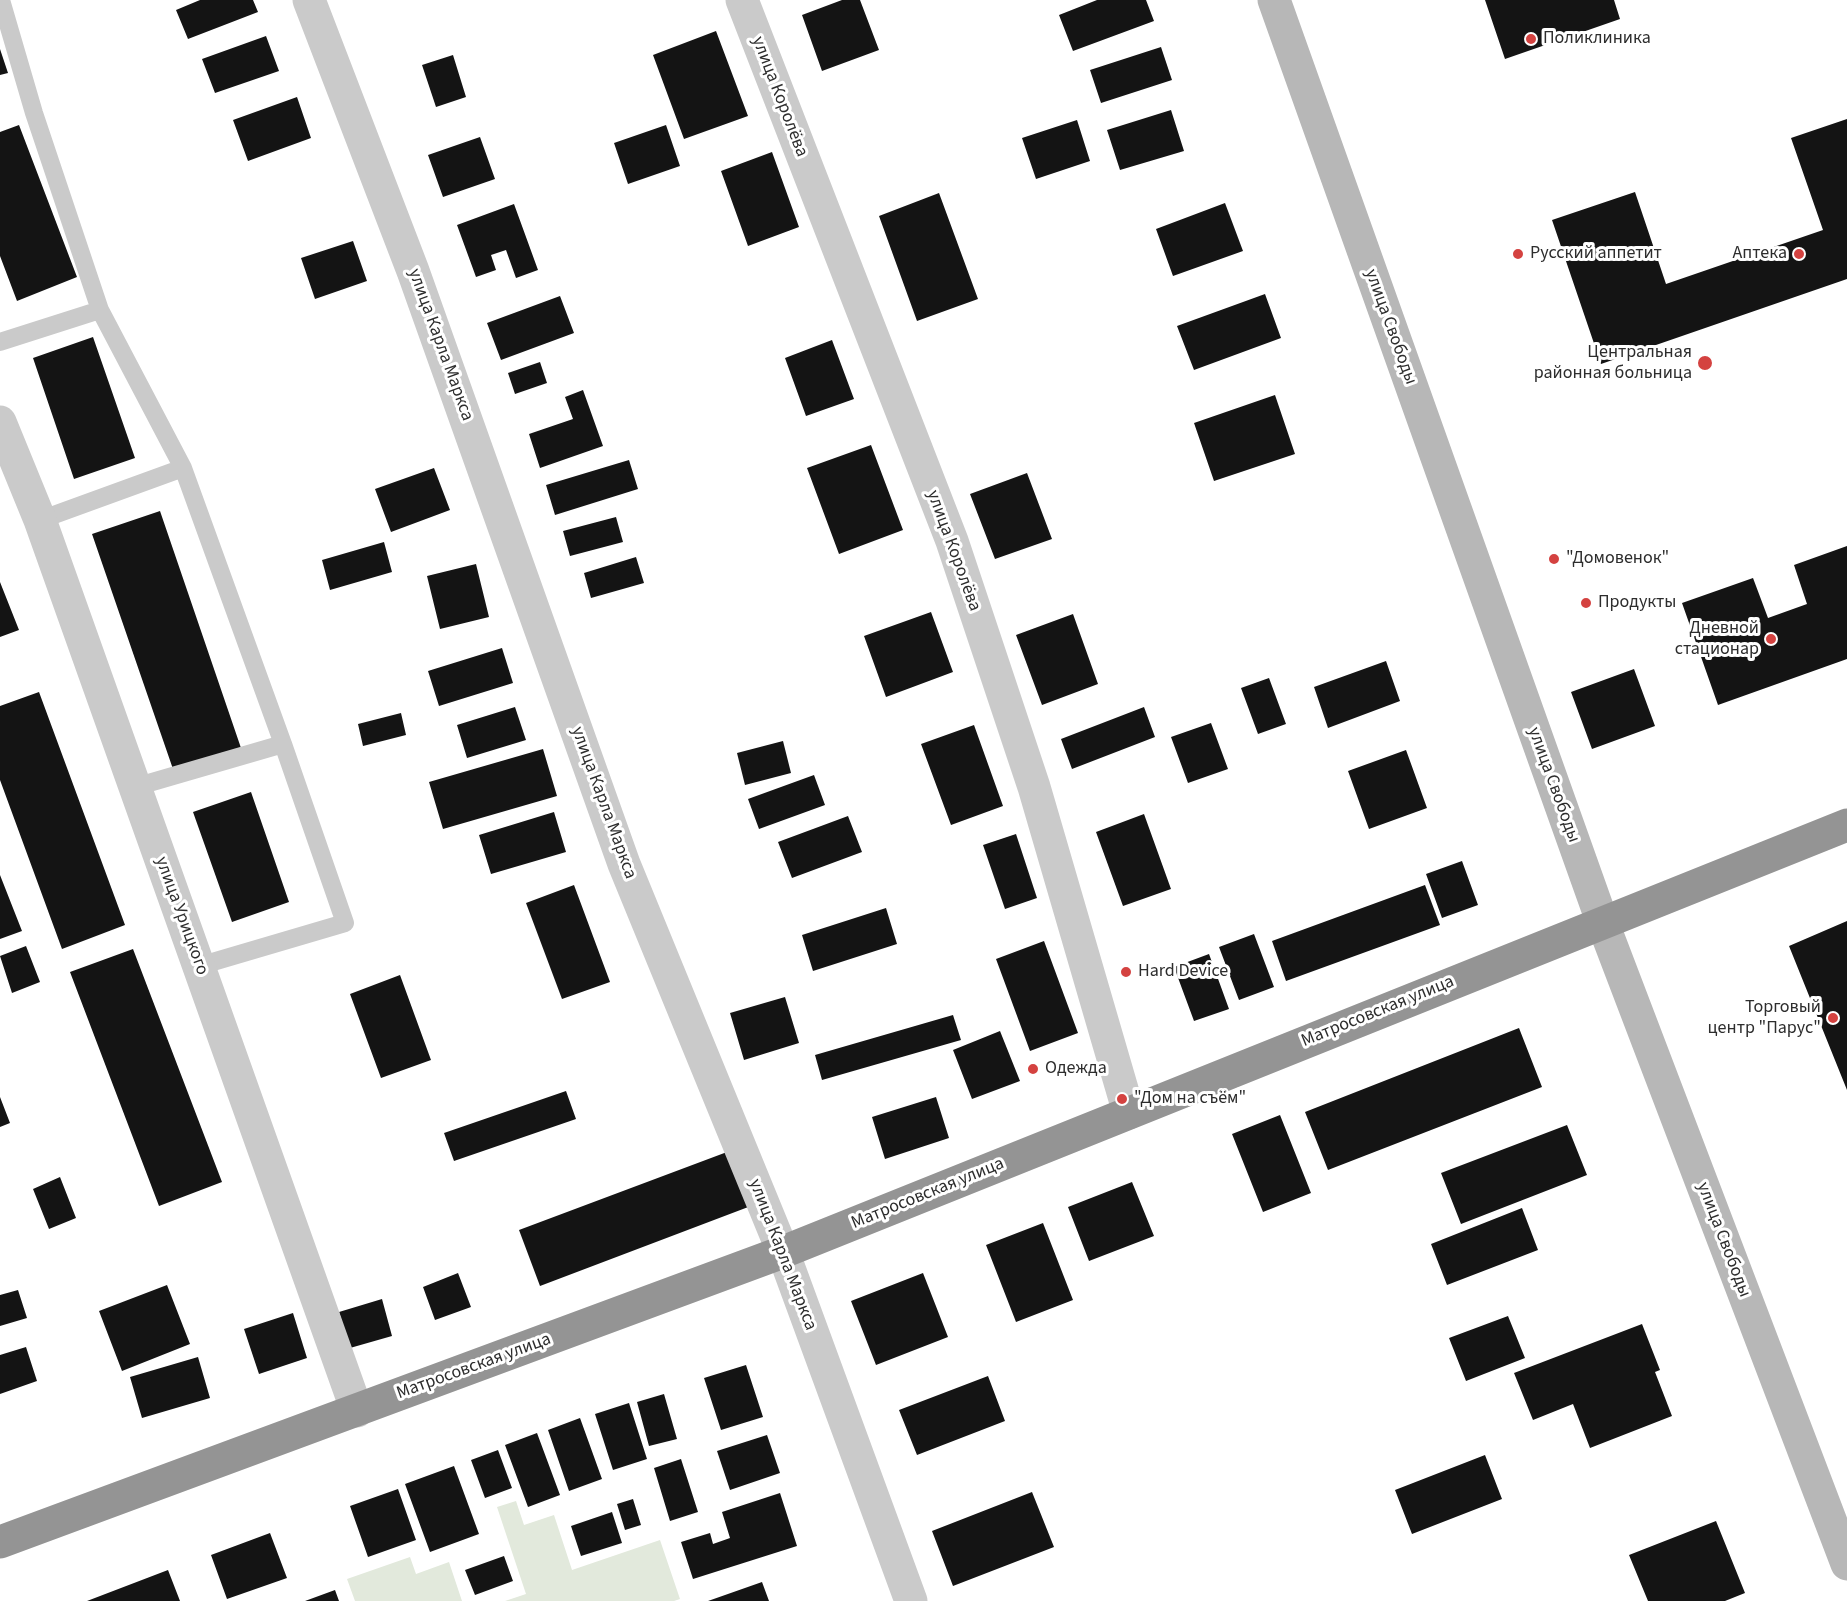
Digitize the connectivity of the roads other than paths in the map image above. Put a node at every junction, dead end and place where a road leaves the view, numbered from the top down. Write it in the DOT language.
graph roads {
  1 [pos="1,0"];
  2 [pos="309,0"];
  3 [pos="742,0"];
  4 [pos="1274,0"];
  5 [pos="100,310"];
  6 [pos="0,342"];
  7 [pos="0,422"];
  8 [pos="183,468"];
  9 [pos="40,520"];
  10 [pos="283,744"];
  11 [pos="135,787"];
  12 [pos="1847,825"];
  13 [pos="1602,921"];
  14 [pos="200,966"];
  15 [pos="1129,1113"];
  16 [pos="783,1252"];
  17 [pos="357,1411"];
  18 [pos="0,1542"];
  19 [pos="1847,1564"];
  20 [pos="911,1601"];
  1 -- 5 [label="lane"];
  2 -- 16 [label="street, улица Карла Маркса"];
  3 -- 15 [label="street, улица Королёва"];
  4 -- 13 [label="street, улица Свободы"];
  5 -- 6 [label="lane"];
  5 -- 8 [label="lane"];
  7 -- 9 [label="street, улица Урицкого"];
  8 -- 9 [label="lane"];
  8 -- 10 [label="lane"];
  9 -- 11 [label="street, улица Урицкого"];
  10 -- 11 [label="lane"];
  10 -- 14 [label="lane"];
  11 -- 14 [label="street, улица Урицкого"];
  12 -- 13 [label="highway, Матросовская улица"];
  13 -- 15 [label="highway, Матросовская улица"];
  13 -- 19 [label="street, улица Свободы"];
  14 -- 17 [label="street, улица Урицкого"];
  15 -- 16 [label="highway, Матросовская улица"];
  16 -- 17 [label="highway, Матросовская улица"];
  16 -- 20 [label="street, улица Карла Маркса"];
  17 -- 18 [label="highway, Матросовская улица"];
}
